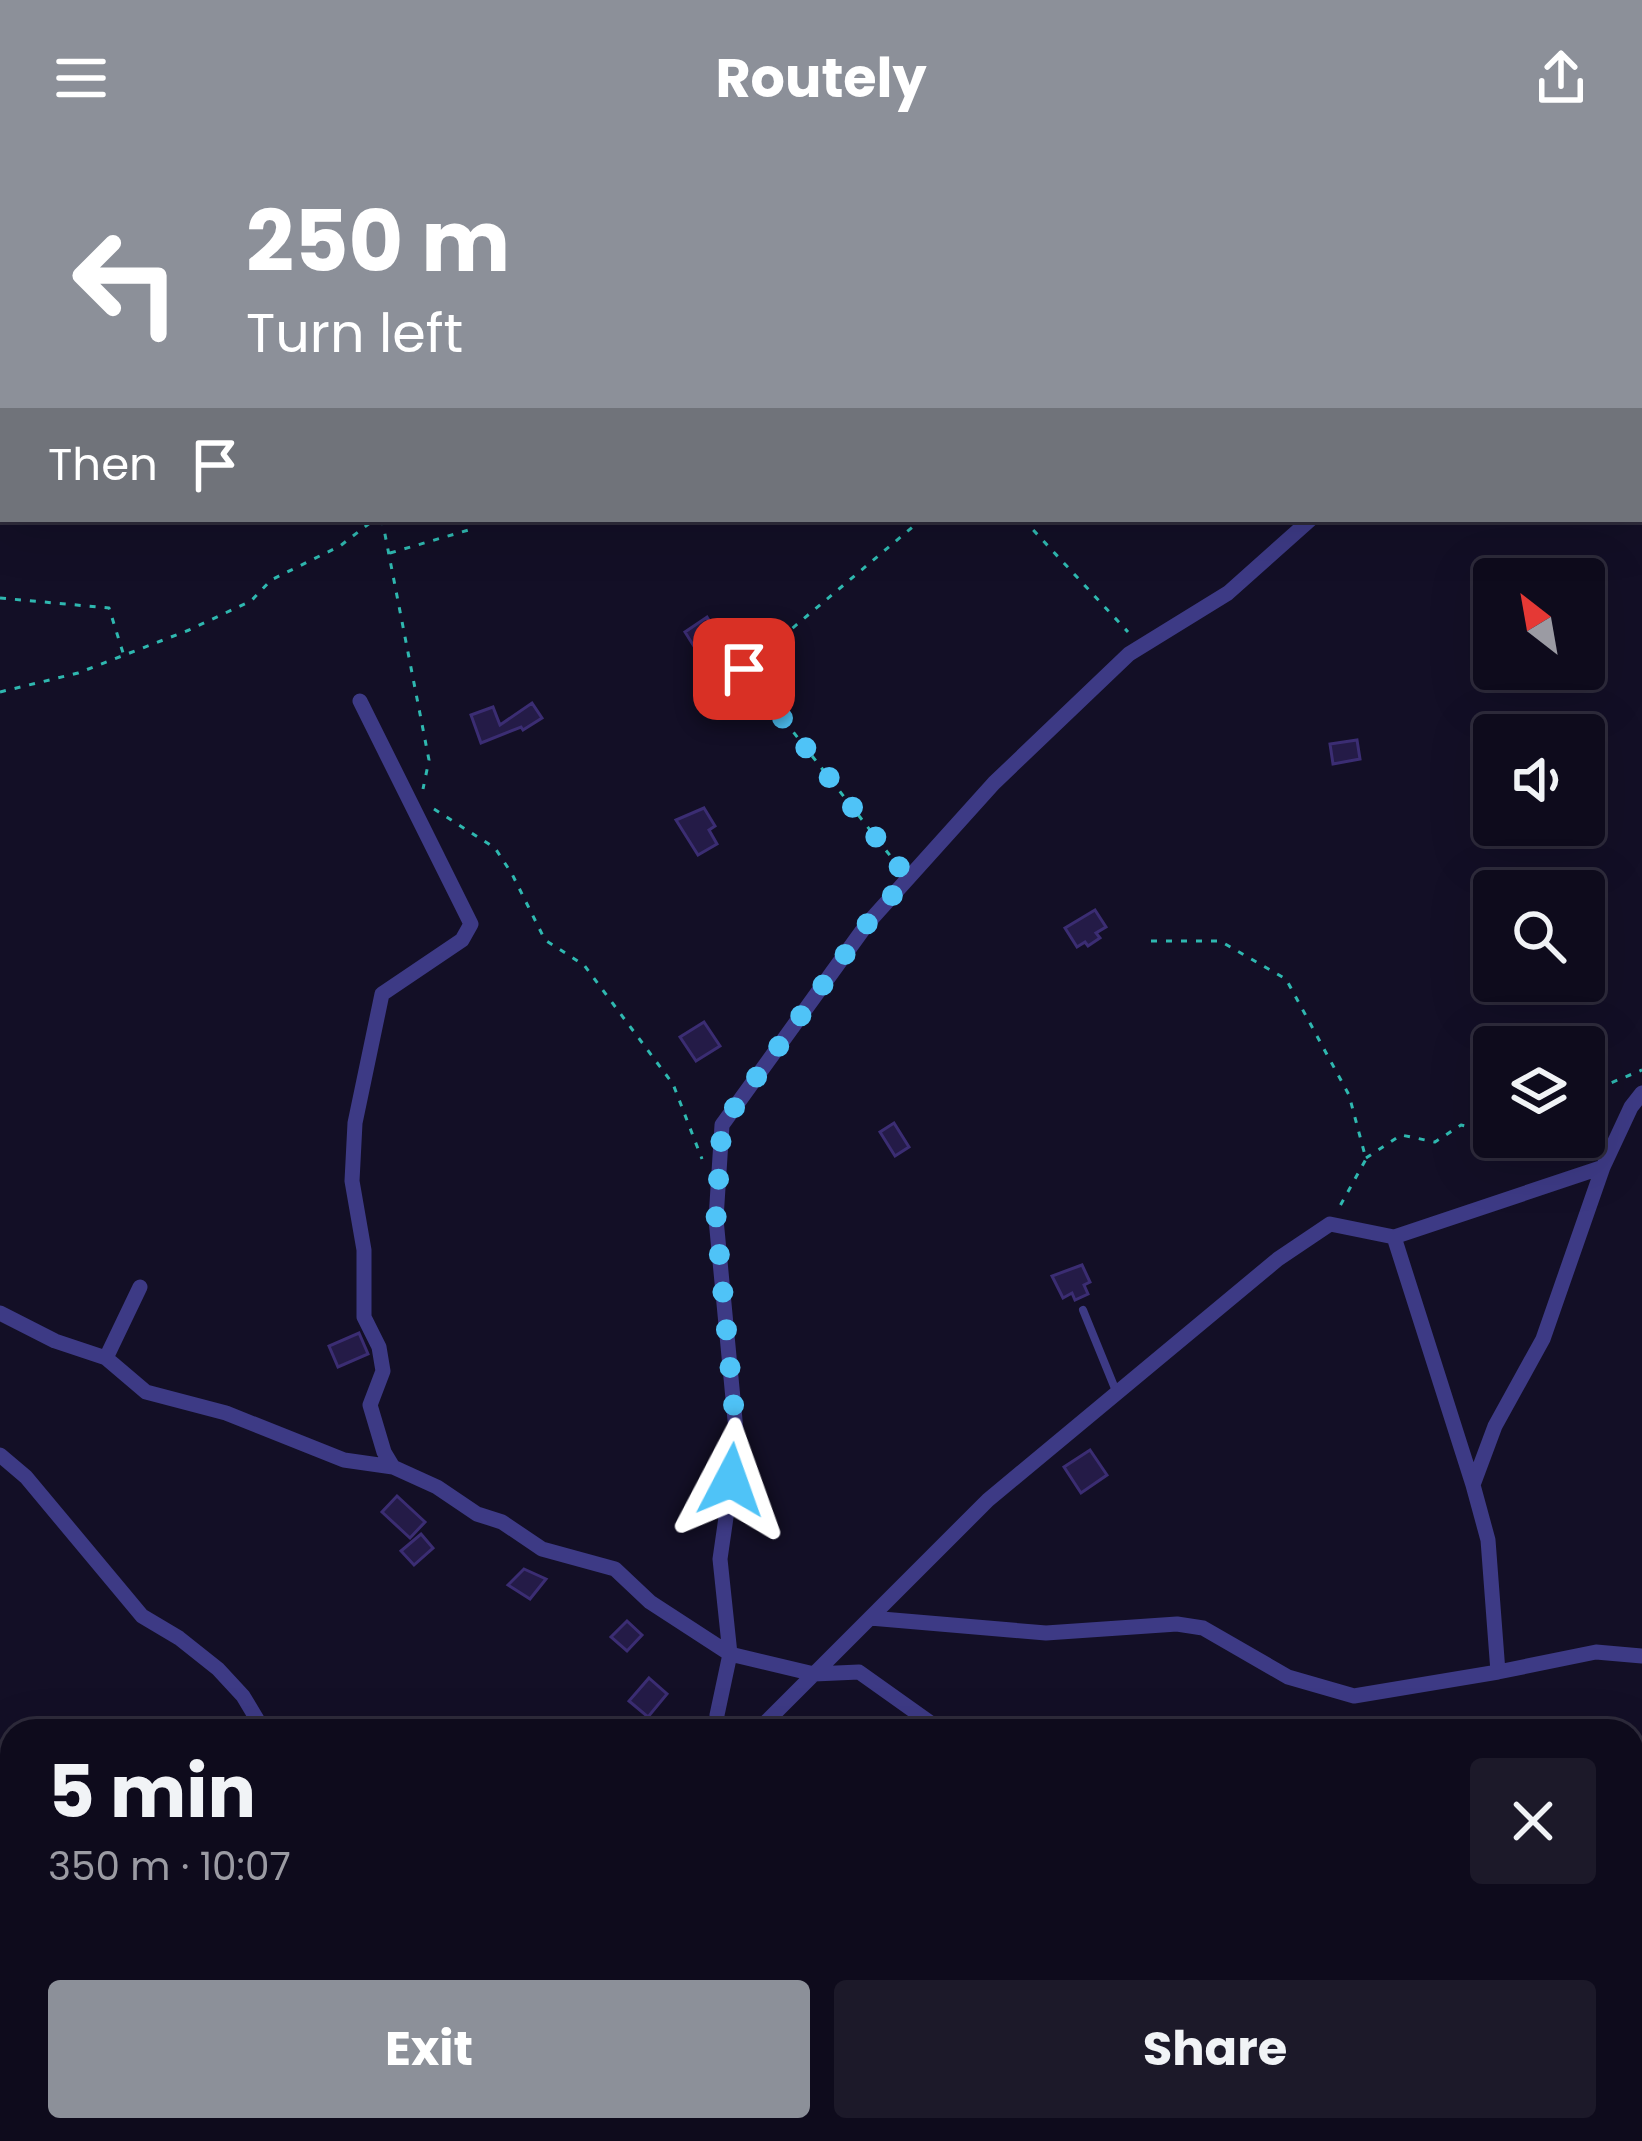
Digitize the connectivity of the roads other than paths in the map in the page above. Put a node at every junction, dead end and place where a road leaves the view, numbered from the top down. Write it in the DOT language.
graph roads {
  1 [pos="1308,522"];
  2 [pos="360,701"];
  3 [pos="1642,1093"];
  4 [pos="1603,1167"];
  5 [pos="1394,1237"];
  6 [pos="140,1287"];
  7 [pos="1083,1310"];
  8 [pos="0,1313"];
  9 [pos="106,1358"];
  10 [pos="1117,1393"];
  11 [pos="0,1455"];
  12 [pos="393,1467"];
  13 [pos="1473,1485"];
  14 [pos="870,1618"];
  15 [pos="730,1654"];
  16 [pos="1642,1656"];
  17 [pos="1498,1672"];
  18 [pos="814,1674"];
  19 [pos="257,1719"];
  20 [pos="717,1719"];
  21 [pos="769,1719"];
  22 [pos="925,1719"];
  1 -- 15 [label="street"];
  2 -- 12 [label="street"];
  3 -- 4 [label="street"];
  4 -- 5 [label="street"];
  4 -- 13 [label="street"];
  5 -- 10 [label="street"];
  5 -- 13 [label="street"];
  6 -- 9 [label="street"];
  7 -- 10 [label="lane"];
  8 -- 9 [label="street"];
  9 -- 12 [label="street"];
  10 -- 14 [label="street"];
  11 -- 19 [label="street"];
  12 -- 15 [label="street"];
  13 -- 17 [label="street"];
  14 -- 17 [label="street"];
  14 -- 18 [label="street"];
  15 -- 18 [label="street"];
  15 -- 20 [label="street"];
  16 -- 17 [label="street"];
  18 -- 21 [label="street"];
  18 -- 22 [label="street"];
}
